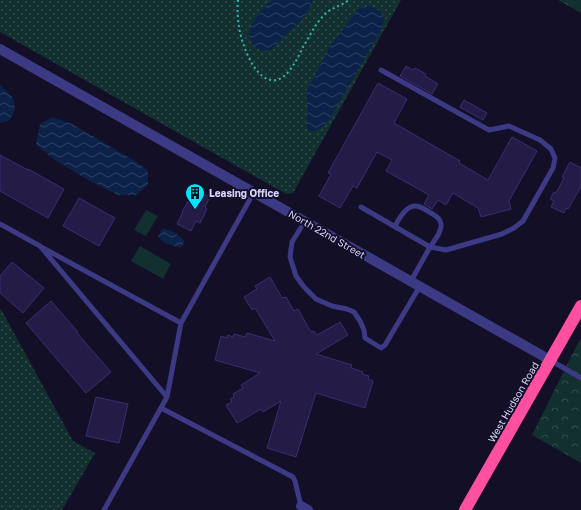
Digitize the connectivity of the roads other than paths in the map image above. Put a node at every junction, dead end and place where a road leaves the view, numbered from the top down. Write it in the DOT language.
graph roads {
  1 [pos="0,49"];
  2 [pos="381,70"];
  3 [pos="254,192"];
  4 [pos="362,206"];
  5 [pos="305,221"];
  6 [pos="0,224"];
  7 [pos="395,226"];
  8 [pos="40,246"];
  9 [pos="430,247"];
  10 [pos="415,284"];
  11 [pos="581,306"];
  12 [pos="181,323"];
  13 [pos="550,360"];
  14 [pos="581,378"];
  15 [pos="167,397"];
  16 [pos="161,408"];
  17 [pos="304,508"];
  18 [pos="104,510"];
  19 [pos="465,510"];
  1 -- 3 [label="street, North 22nd Street"];
  2 -- 9 [label="lane"];
  3 -- 5 [label="street, North 22nd Street"];
  3 -- 12 [label="lane"];
  4 -- 7 [label="lane"];
  5 -- 10 [label="street, North 22nd Street"];
  5 -- 10 [label="lane"];
  6 -- 8 [label="lane"];
  7 -- 9 [label="lane"];
  7 -- 9 [label="lane"];
  8 -- 12 [label="lane"];
  8 -- 15 [label="lane"];
  9 -- 10 [label="lane"];
  10 -- 13 [label="street, North 22nd Street"];
  11 -- 13 [label="highway, West Hudson Road"];
  12 -- 15 [label="lane"];
  13 -- 14 [label="lane"];
  13 -- 19 [label="highway, West Hudson Road"];
  15 -- 16 [label="lane"];
  16 -- 17 [label="lane"];
  16 -- 18 [label="lane"];
}
